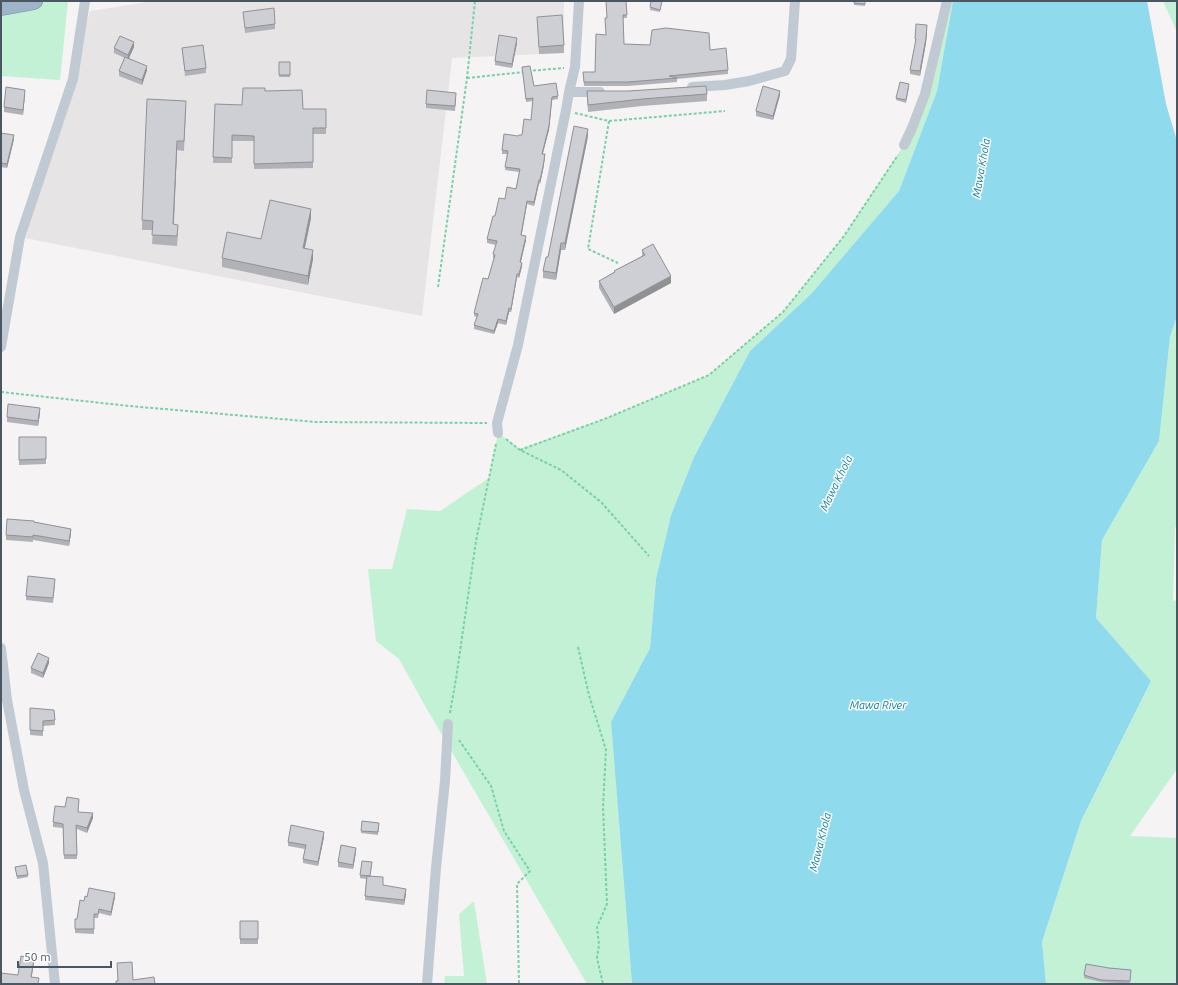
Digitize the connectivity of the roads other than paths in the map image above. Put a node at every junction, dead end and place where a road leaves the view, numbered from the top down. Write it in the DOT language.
graph roads {
  1 [pos="34,1"];
  2 [pos="85,1"];
  3 [pos="580,1"];
  4 [pos="795,1"];
  5 [pos="947,1"];
  6 [pos="1,7"];
  7 [pos="681,88"];
  8 [pos="569,92"];
  9 [pos="607,92"];
  10 [pos="904,145"];
  11 [pos="1,347"];
  12 [pos="497,428"];
  13 [pos="1,648"];
  14 [pos="448,724"];
  15 [pos="55,984"];
  16 [pos="427,984"];
  1 -- 6 [label="highway"];
  2 -- 11 [label="street"];
  3 -- 8 [label="street"];
  4 -- 7 [label="street"];
  5 -- 10 [label="street"];
  8 -- 9 [label="street"];
  8 -- 12 [label="street"];
  13 -- 15 [label="street"];
  14 -- 16 [label="street"];
}
